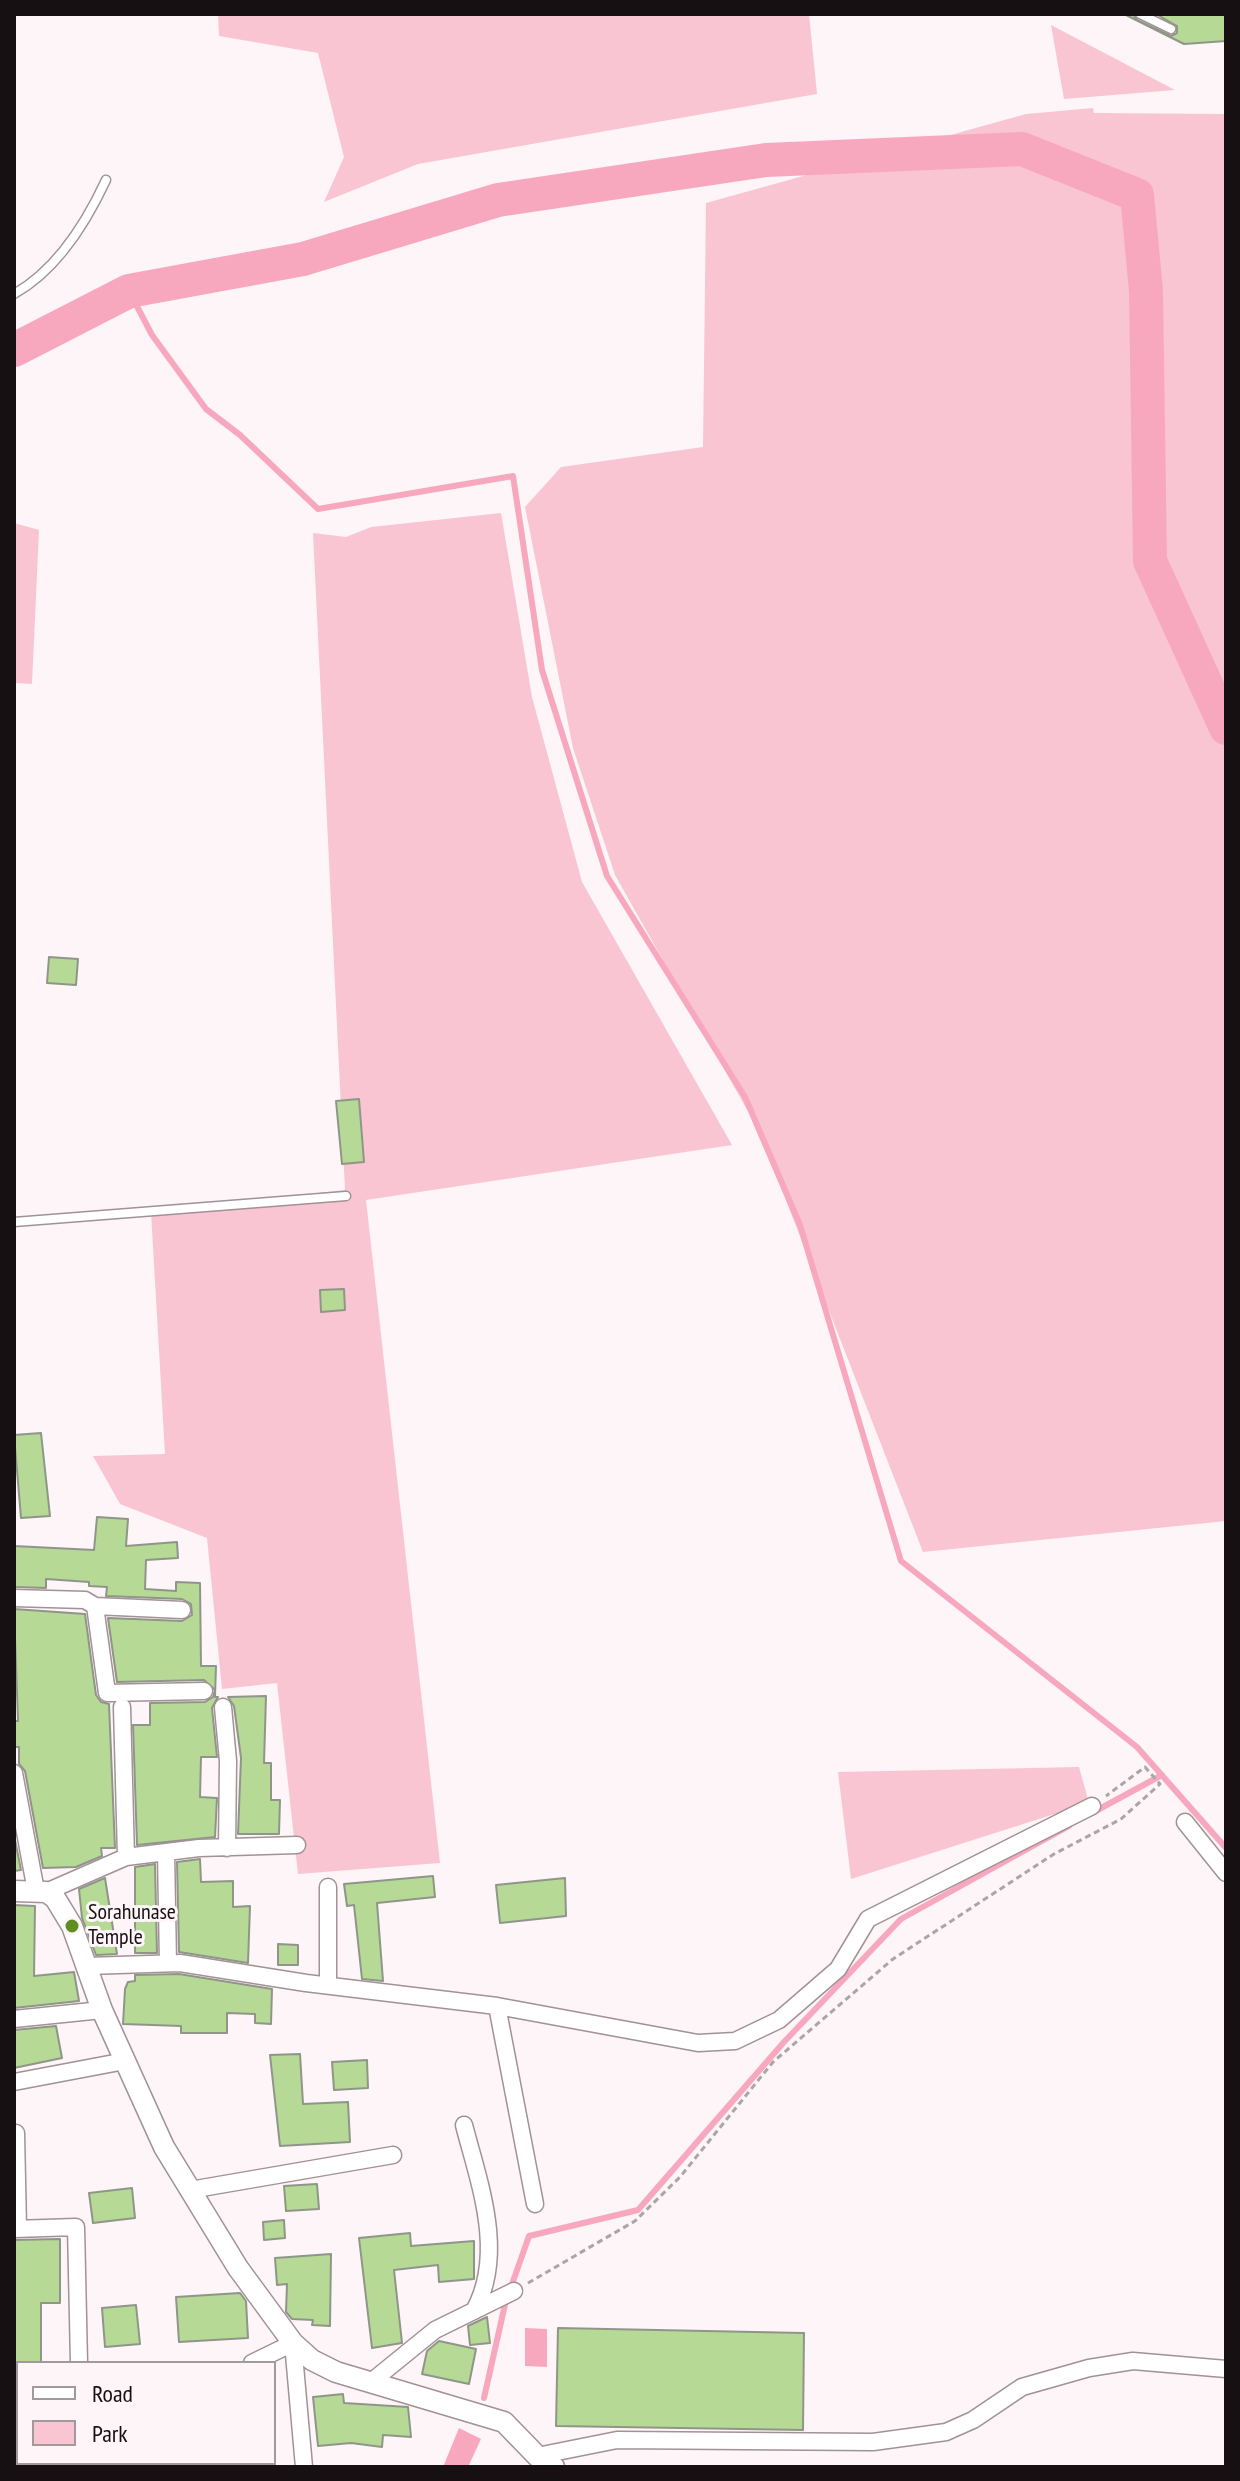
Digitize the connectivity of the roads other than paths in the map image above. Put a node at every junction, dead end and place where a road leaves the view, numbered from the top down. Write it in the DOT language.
graph roads {
  1 [pos="1140,14"];
  2 [pos="1171,29"];
  3 [pos="106,180"];
  4 [pos="14,294"];
  5 [pos="346,1196"];
  6 [pos="14,1222"];
  7 [pos="14,1598"];
  8 [pos="95,1606"];
  9 [pos="182,1610"];
  10 [pos="204,1691"];
  11 [pos="122,1707"];
  12 [pos="223,1707"];
  13 [pos="14,1773"];
  14 [pos="1092,1806"];
  15 [pos="1185,1822"];
  16 [pos="297,1845"];
  17 [pos="227,1848"];
  18 [pos="166,1853"];
  19 [pos="126,1857"];
  20 [pos="1226,1873"];
  21 [pos="328,1887"];
  22 [pos="14,1891"];
  23 [pos="41,1892"];
  24 [pos="168,1963"];
  25 [pos="87,1966"];
  26 [pos="328,1985"];
  27 [pos="497,2006"];
  28 [pos="102,2010"];
  29 [pos="14,2019"];
  30 [pos="125,2061"];
  31 [pos="14,2082"];
  32 [pos="464,2125"];
  33 [pos="16,2133"];
  34 [pos="393,2155"];
  35 [pos="190,2190"];
  36 [pos="535,2204"];
  37 [pos="16,2229"];
  38 [pos="506,2294"];
  39 [pos="474,2311"];
  40 [pos="293,2343"];
  41 [pos="79,2361"];
  42 [pos="256,2361"];
  43 [pos="1226,2369"];
  44 [pos="371,2382"];
  45 [pos="546,2462"];
  46 [pos="304,2467"];
  1 -- 2 [label="lane"];
  3 -- 4 [label="lane"];
  5 -- 6 [label="lane"];
  7 -- 8 [label="street"];
  8 -- 9 [label="street"];
  8 -- 10 [label="street"];
  11 -- 19 [label="street"];
  12 -- 17 [label="street"];
  13 -- 23 [label="street"];
  14 -- 27 [label="street"];
  15 -- 20 [label="street"];
  16 -- 17 [label="street"];
  17 -- 18 [label="street"];
  18 -- 19 [label="street"];
  18 -- 24 [label="street"];
  19 -- 23 [label="street"];
  21 -- 26 [label="street"];
  22 -- 23 [label="street"];
  23 -- 25 [label="street"];
  24 -- 25 [label="street"];
  24 -- 26 [label="street"];
  25 -- 28 [label="street"];
  26 -- 27 [label="street"];
  27 -- 36 [label="street"];
  28 -- 29 [label="street"];
  28 -- 30 [label="street"];
  30 -- 31 [label="street"];
  30 -- 35 [label="street"];
  32 -- 39 [label="street"];
  33 -- 37 [label="street"];
  34 -- 35 [label="street"];
  35 -- 40 [label="street"];
  37 -- 41 [label="street"];
  38 -- 39 [label="street"];
  39 -- 44 [label="street"];
  40 -- 42 [label="street"];
  40 -- 44 [label="street"];
  40 -- 46 [label="street"];
  43 -- 45 [label="street"];
  44 -- 45 [label="street"];
}
